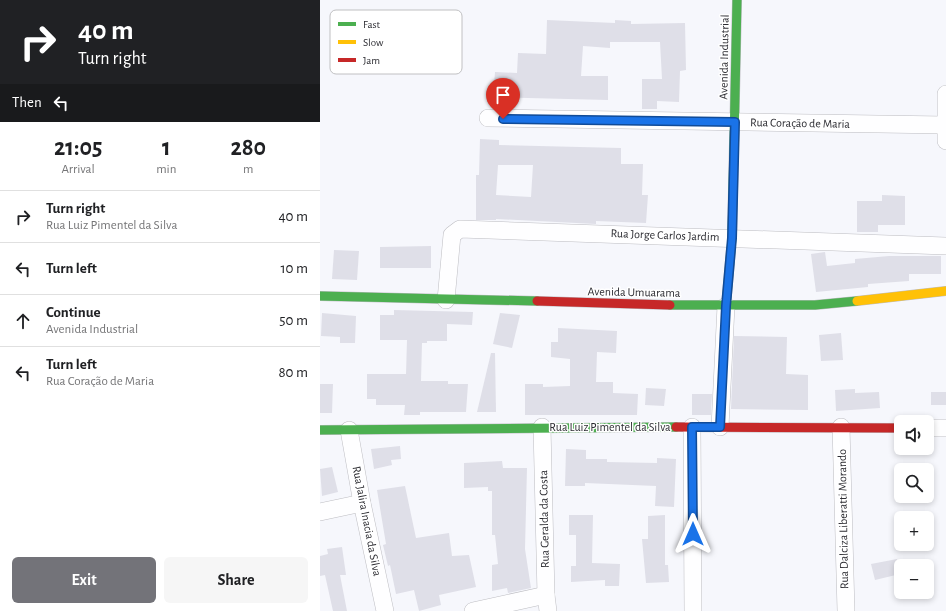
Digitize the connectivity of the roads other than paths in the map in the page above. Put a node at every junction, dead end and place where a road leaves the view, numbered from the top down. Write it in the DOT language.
graph roads {
  1 [pos="737,0"];
  2 [pos="946,94"];
  3 [pos="488,118"];
  4 [pos="735,122"];
  5 [pos="945,133"];
  6 [pos="732,238"];
  7 [pos="946,246"];
  8 [pos="946,291"];
  9 [pos="320,296"];
  10 [pos="446,300"];
  11 [pos="726,306"];
  12 [pos="542,427"];
  13 [pos="692,427"];
  14 [pos="720,427"];
  15 [pos="841,427"];
  16 [pos="894,428"];
  17 [pos="934,428"];
  18 [pos="946,428"];
  19 [pos="320,430"];
  20 [pos="350,430"];
  21 [pos="362,503"];
  22 [pos="320,512"];
  23 [pos="547,603"];
  24 [pos="385,611"];
  25 [pos="473,611"];
  26 [pos="693,611"];
  27 [pos="846,611"];
  1 -- 4 [label="street, Avenida Industrial"];
  2 -- 5 [label="street"];
  3 -- 4 [label="street, Rua Coração de Maria"];
  4 -- 5 [label="street, Rua Coração de Maria"];
  4 -- 6 [label="street, Avenida Industrial"];
  6 -- 7 [label="street, Rua Jorge Carlos Jardim"];
  6 -- 10 [label="street, Rua Jorge Carlos Jardim"];
  6 -- 11 [label="street, Avenida Industrial"];
  8 -- 11 [label="street, Avenida Umuarama"];
  9 -- 10 [label="street, Avenida Umuarama"];
  10 -- 11 [label="street, Avenida Umuarama"];
  11 -- 14 [label="street"];
  12 -- 13 [label="street, Rua Luiz Pimentel da Silva"];
  12 -- 20 [label="street, Rua Luiz Pimentel da Silva"];
  12 -- 23 [label="street, Rua Geralda da Costa"];
  13 -- 14 [label="street, Rua Luiz Pimentel da Silva"];
  13 -- 26 [label="street"];
  14 -- 15 [label="street, Rua Luiz Pimentel da Silva"];
  15 -- 16 [label="street, Rua Luiz Pimentel da Silva"];
  15 -- 27 [label="street, Rua Dalciza Liberatti Morando"];
  17 -- 18 [label="street"];
  19 -- 20 [label="street, Rua Luiz Pimentel da Silva"];
  20 -- 21 [label="street, Rua Jalira Inacia da Silva"];
  21 -- 22 [label="street"];
  21 -- 24 [label="street, Rua Jalira Inacia da Silva"];
  23 -- 25 [label="street"];
}
